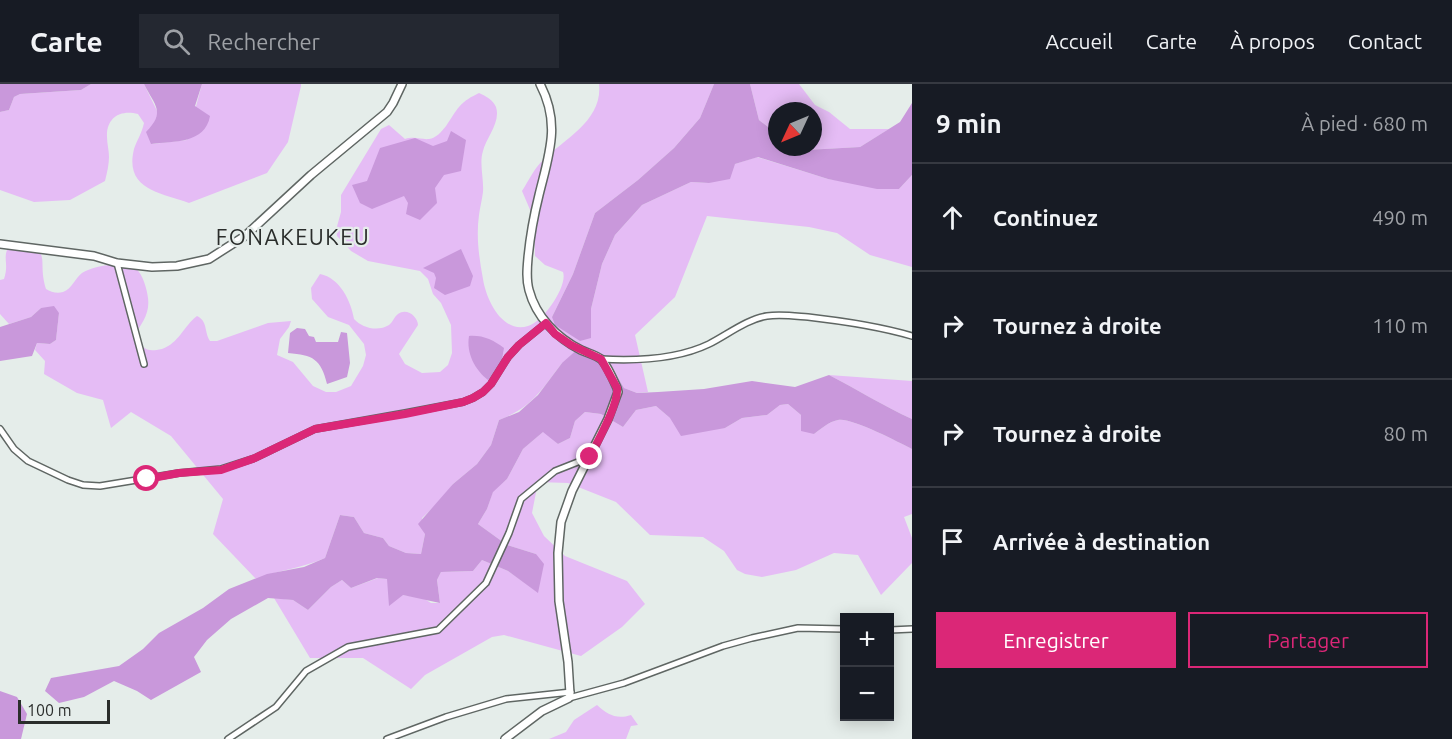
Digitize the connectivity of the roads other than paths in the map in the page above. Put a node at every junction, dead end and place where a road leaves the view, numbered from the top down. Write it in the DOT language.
graph roads {
  1 [pos="402,84"];
  2 [pos="540,84"];
  3 [pos="0,244"];
  4 [pos="117,263"];
  5 [pos="546,323"];
  6 [pos="912,336"];
  7 [pos="601,359"];
  8 [pos="144,364"];
  9 [pos="0,429"];
  10 [pos="590,457"];
  11 [pos="840,629"];
  12 [pos="912,629"];
  13 [pos="894,630"];
  14 [pos="570,695"];
  15 [pos="228,739"];
  16 [pos="387,739"];
  17 [pos="505,739"];
  1 -- 4 [label="street"];
  2 -- 5 [label="street"];
  3 -- 4 [label="street"];
  4 -- 8 [label="street"];
  5 -- 7 [label="street"];
  5 -- 9 [label="street"];
  6 -- 7 [label="street"];
  7 -- 10 [label="street"];
  10 -- 14 [label="street"];
  10 -- 15 [label="street"];
  11 -- 14 [label="street"];
  12 -- 13 [label="street"];
  14 -- 16 [label="street"];
  14 -- 17 [label="street"];
}
